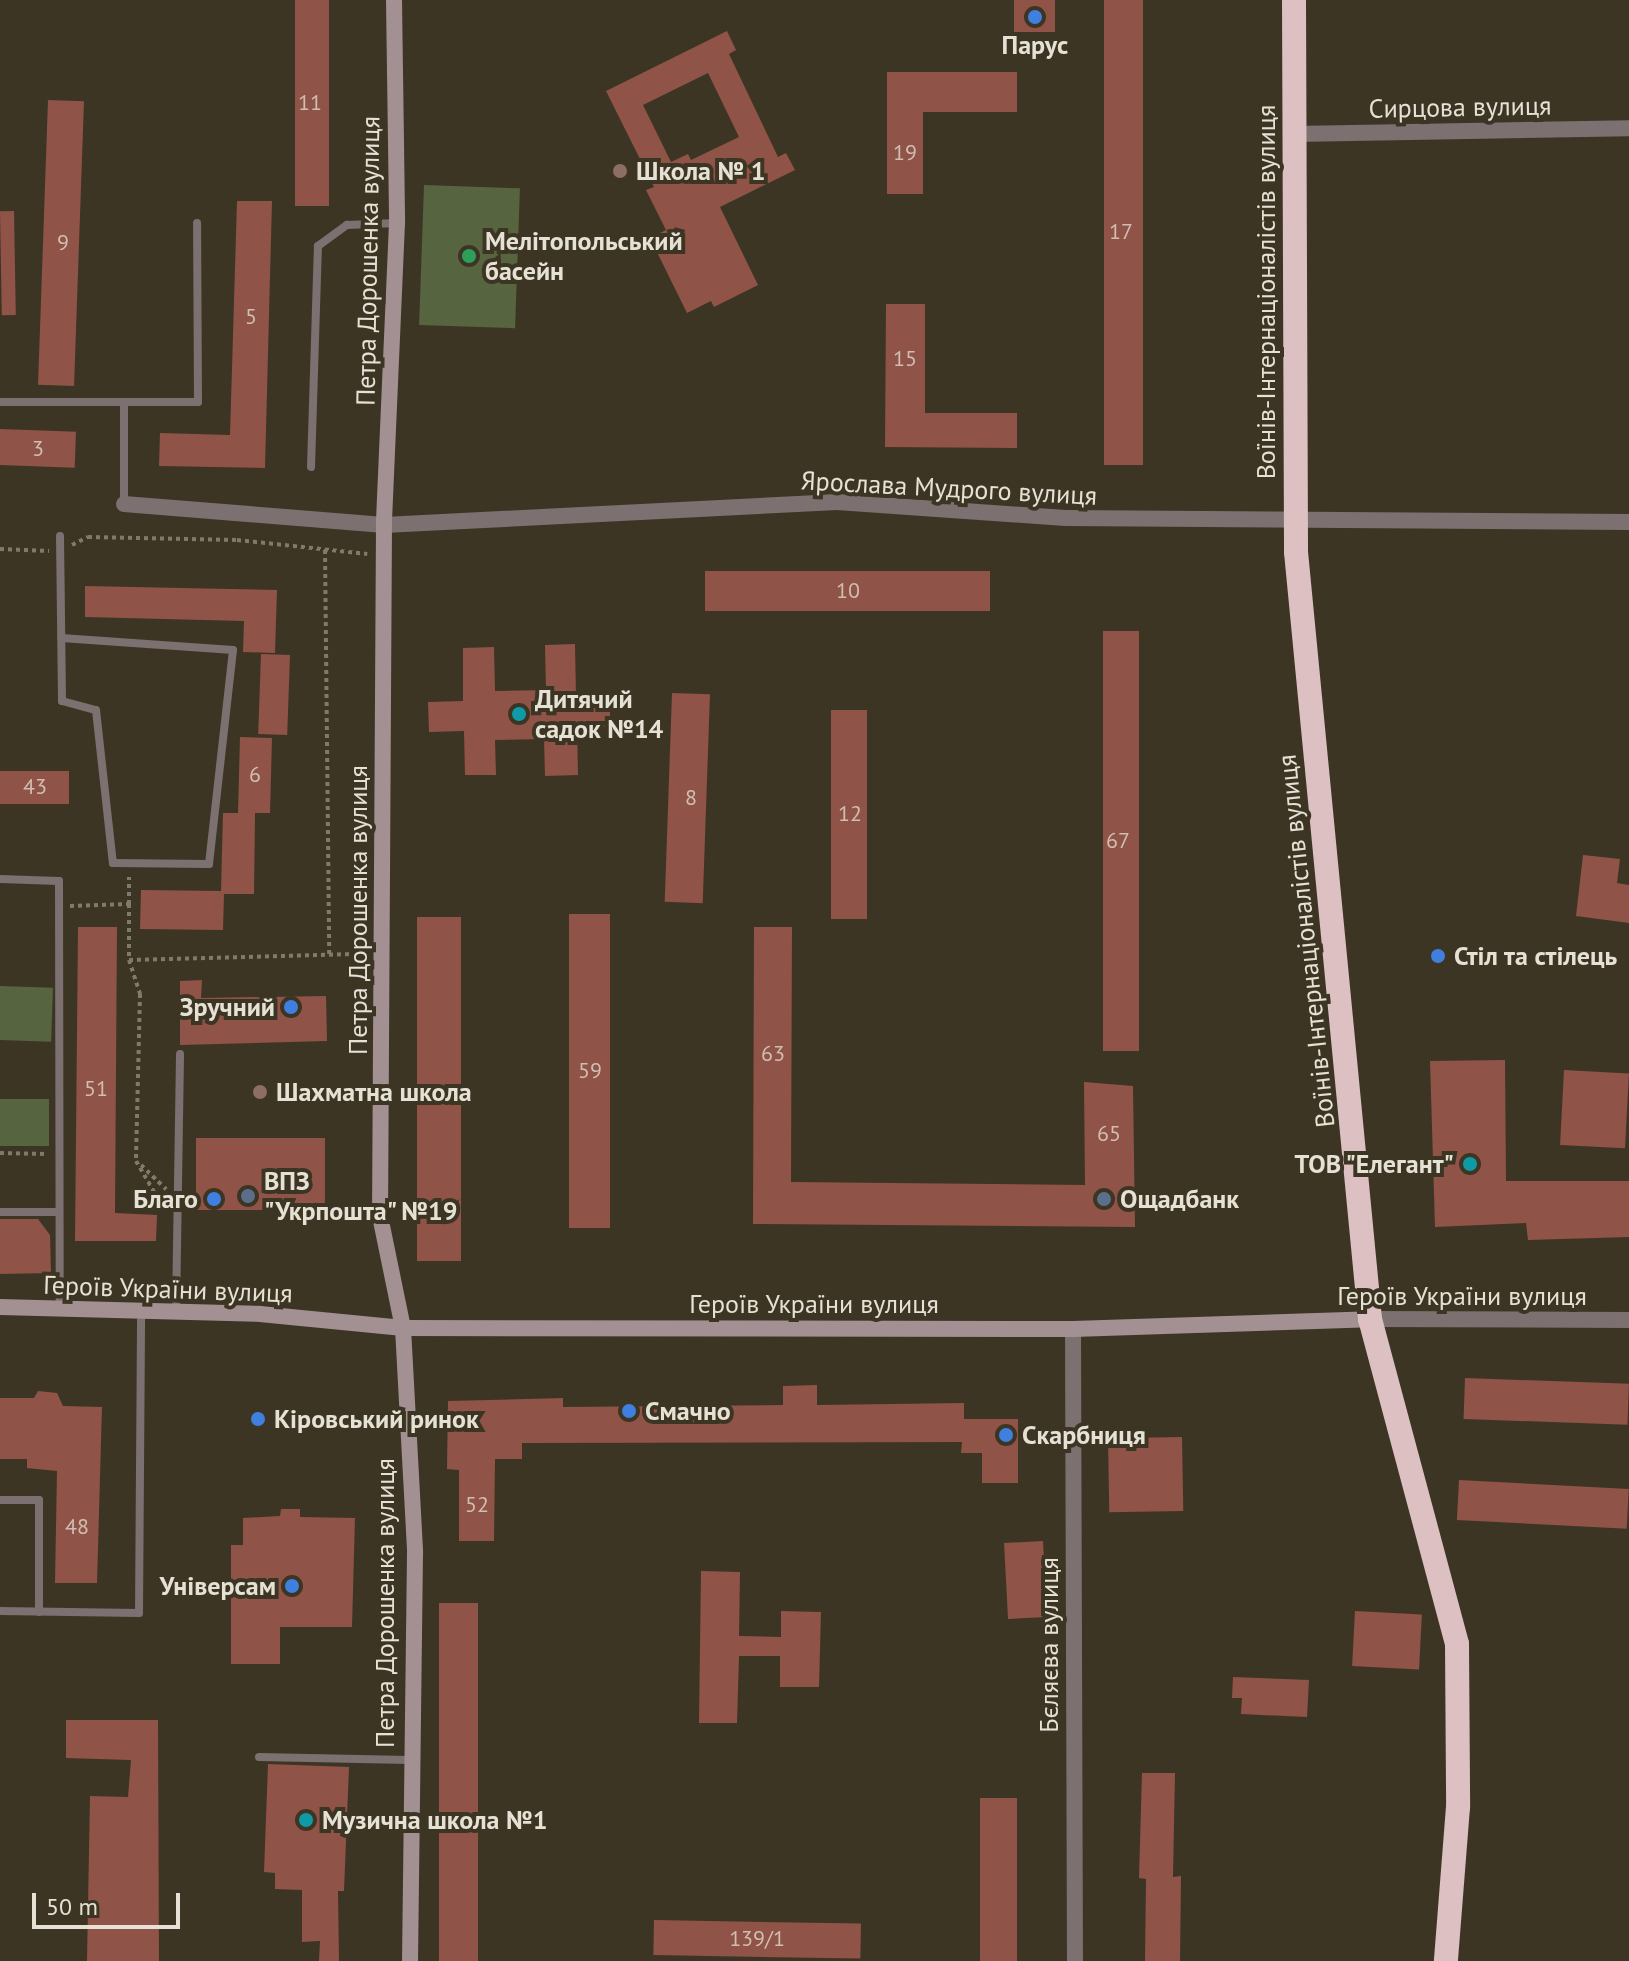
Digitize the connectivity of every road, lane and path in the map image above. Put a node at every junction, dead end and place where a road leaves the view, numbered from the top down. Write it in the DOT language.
graph roads {
  1 [pos="394,0"];
  2 [pos="1294,0"];
  3 [pos="1629,128"];
  4 [pos="1293,134"];
  5 [pos="197,223"];
  6 [pos="397,223"];
  7 [pos="0,402"];
  8 [pos="124,402"];
  9 [pos="311,467"];
  10 [pos="124,504"];
  11 [pos="1294,522"];
  12 [pos="1629,522"];
  13 [pos="384,525"];
  14 [pos="60,536"];
  15 [pos="88,537"];
  16 [pos="0,549"];
  17 [pos="325,550"];
  18 [pos="60,551"];
  19 [pos="367,554"];
  20 [pos="61,638"];
  21 [pos="129,863"];
  22 [pos="0,879"];
  23 [pos="129,904"];
  24 [pos="59,906"];
  25 [pos="364,954"];
  26 [pos="329,955"];
  27 [pos="129,960"];
  28 [pos="180,1054"];
  29 [pos="0,1153"];
  30 [pos="58,1154"];
  31 [pos="361,1207"];
  32 [pos="330,1210"];
  33 [pos="0,1212"];
  34 [pos="57,1212"];
  35 [pos="163,1221"];
  36 [pos="0,1307"];
  37 [pos="60,1310"];
  38 [pos="141,1311"];
  39 [pos="176,1312"];
  40 [pos="1370,1319"];
  41 [pos="1629,1320"];
  42 [pos="403,1328"];
  43 [pos="1073,1329"];
  44 [pos="0,1500"];
  45 [pos="0,1611"];
  46 [pos="39,1612"];
  47 [pos="259,1757"];
  48 [pos="409,1760"];
  49 [pos="410,1961"];
  50 [pos="1075,1961"];
  51 [pos="1446,1961"];
  1 -- 6 [label="street, Петра Дорошенка вулиця"];
  2 -- 4 [label="highway, Воїнів-Інтернаціоналістів вулиця"];
  3 -- 4 [label="street, Сирцова вулиця"];
  4 -- 11 [label="highway, Воїнів-Інтернаціоналістів вулиця"];
  5 -- 8 [label="lane"];
  6 -- 9 [label="lane"];
  6 -- 13 [label="street, Петра Дорошенка вулиця"];
  7 -- 8 [label="lane"];
  8 -- 10 [label="lane"];
  10 -- 13 [label="street, Ярослава Мудрого вулиця"];
  11 -- 12 [label="street, Ярослава Мудрого вулиця"];
  11 -- 13 [label="street, Ярослава Мудрого вулиця"];
  11 -- 40 [label="highway, Воїнів-Інтернаціоналістів вулиця"];
  13 -- 42 [label="street, Петра Дорошенка вулиця"];
  14 -- 18 [label="lane"];
  15 -- 17 [label="path"];
  16 -- 18 [label="path"];
  17 -- 19 [label="path"];
  17 -- 26 [label="path"];
  18 -- 20 [label="lane"];
  20 -- 21 [label="lane"];
  20 -- 21 [label="lane"];
  21 -- 23 [label="path"];
  22 -- 24 [label="lane"];
  23 -- 24 [label="path"];
  23 -- 27 [label="path"];
  24 -- 30 [label="lane"];
  25 -- 26 [label="path"];
  26 -- 27 [label="path"];
  27 -- 35 [label="path"];
  28 -- 39 [label="lane"];
  29 -- 30 [label="path"];
  30 -- 34 [label="lane"];
  31 -- 32 [label="path"];
  33 -- 34 [label="lane"];
  34 -- 37 [label="lane"];
  36 -- 37 [label="street, Героїв України вулиця"];
  37 -- 38 [label="street, Героїв України вулиця"];
  38 -- 39 [label="street, Героїв України вулиця"];
  38 -- 46 [label="lane"];
  39 -- 42 [label="street, Героїв України вулиця"];
  40 -- 41 [label="street, Героїв України вулиця"];
  40 -- 43 [label="street, Героїв України вулиця"];
  40 -- 51 [label="highway, Воїнів-Інтернаціоналістів вулиця"];
  42 -- 43 [label="street, Героїв України вулиця"];
  42 -- 48 [label="street, Петра Дорошенка вулиця"];
  43 -- 50 [label="street, Бєляєва вулиця"];
  44 -- 46 [label="lane"];
  45 -- 46 [label="lane"];
  47 -- 48 [label="lane"];
  48 -- 49 [label="street, Петра Дорошенка вулиця"];
}
